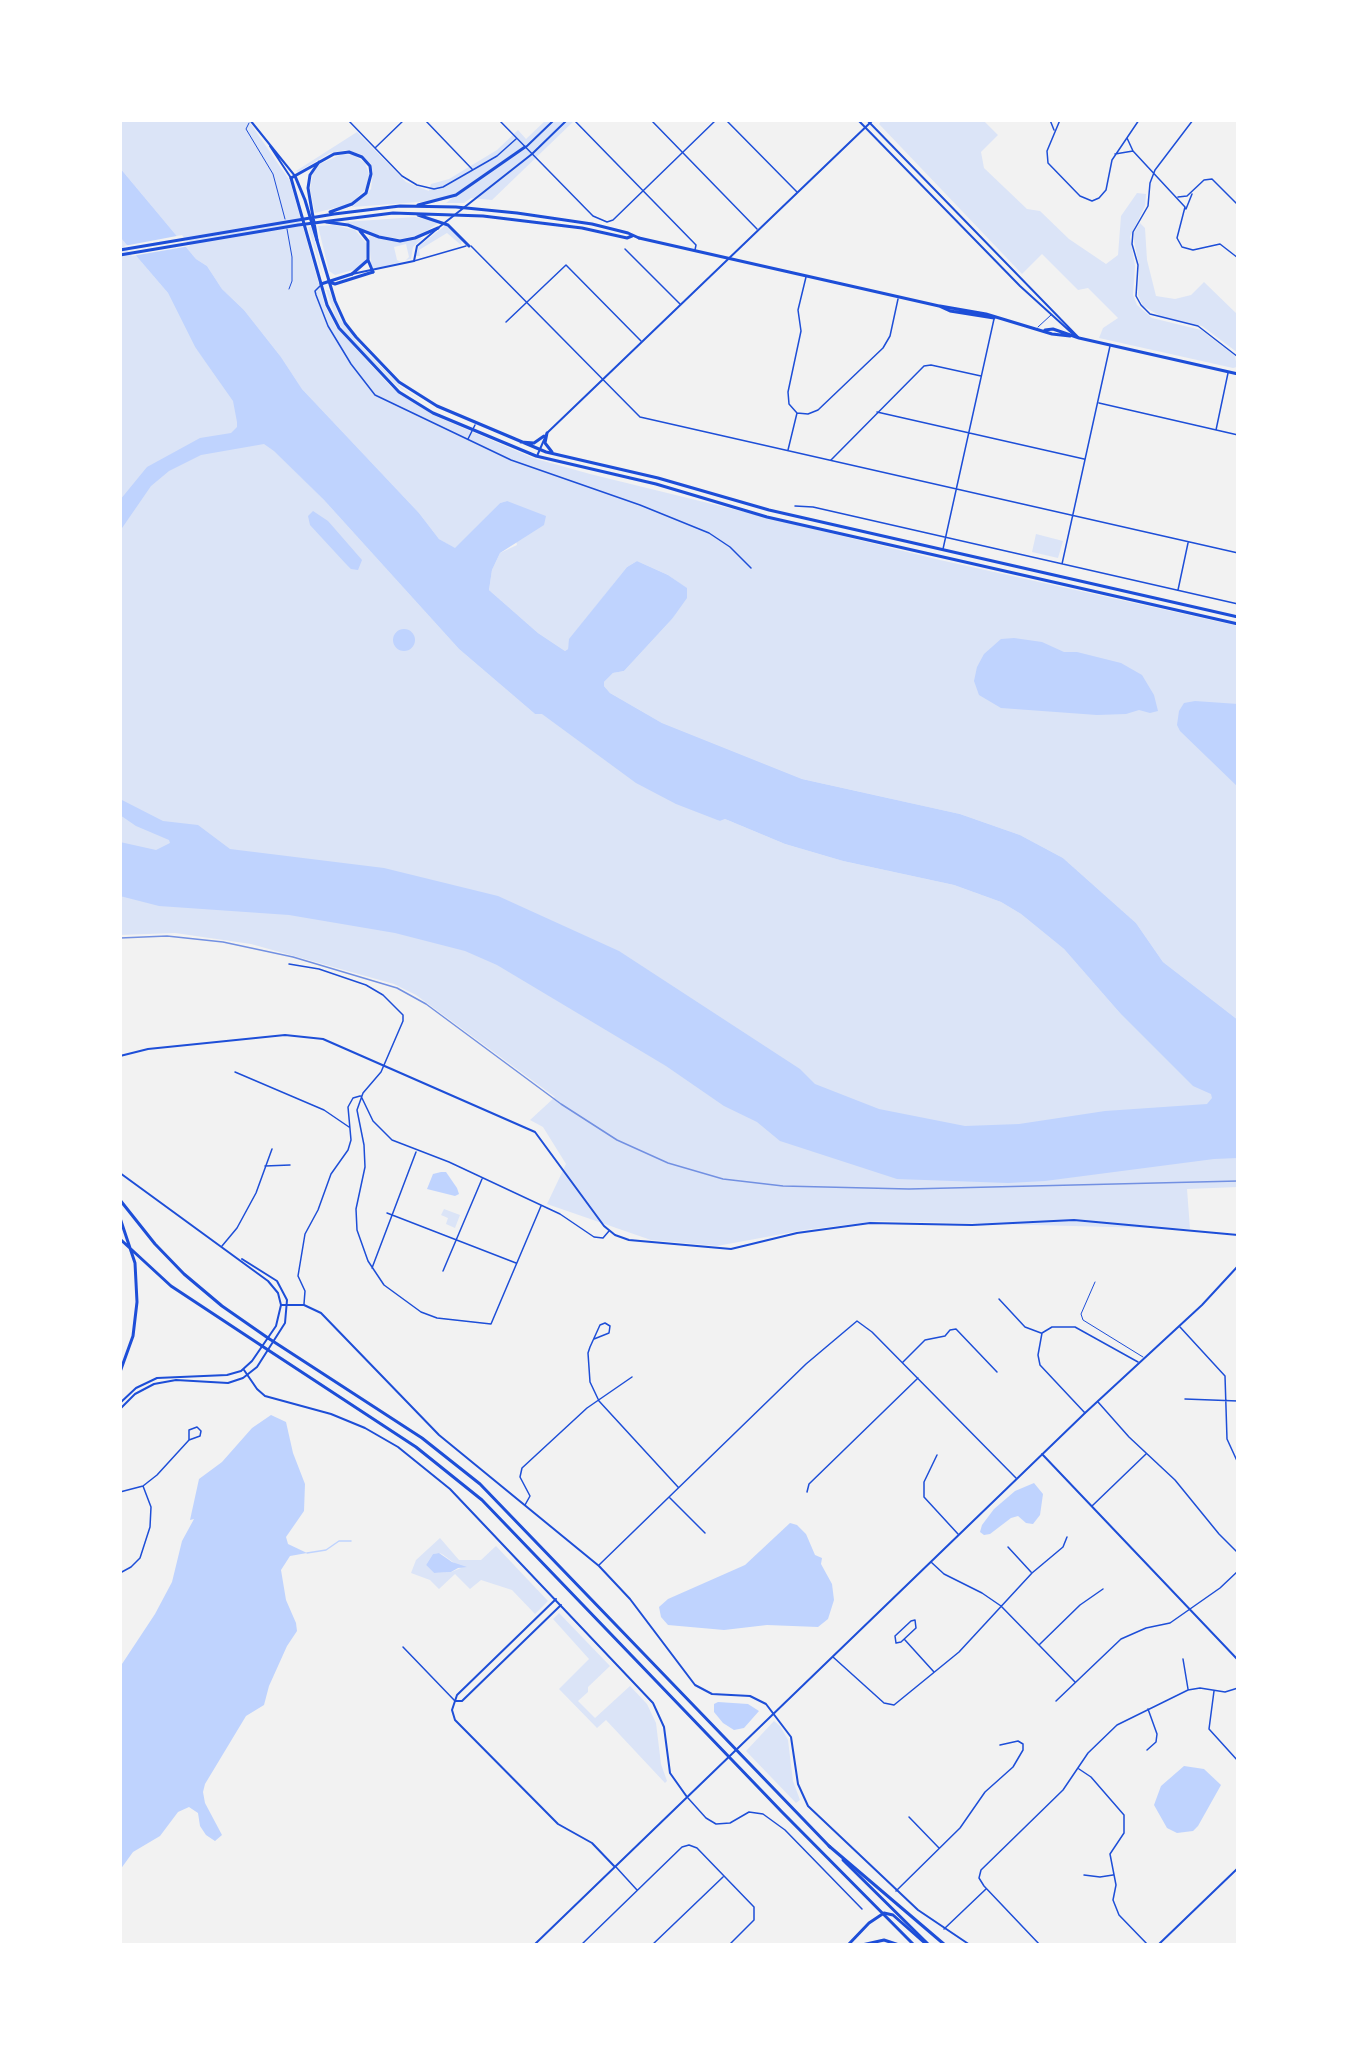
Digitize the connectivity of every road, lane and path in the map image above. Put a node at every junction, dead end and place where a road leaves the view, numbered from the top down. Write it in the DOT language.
graph roads {
  1 [pos="251,120"];
  2 [pos="348,120"];
  3 [pos="404,120"];
  4 [pos="425,120"];
  5 [pos="499,120"];
  6 [pos="554,120"];
  7 [pos="567,120"];
  8 [pos="574,120"];
  9 [pos="651,120"];
  10 [pos="716,120"];
  11 [pos="726,120"];
  12 [pos="858,120"];
  13 [pos="1050,120"];
  14 [pos="1060,120"];
  15 [pos="1139,120"];
  16 [pos="1193,120"];
  17 [pos="870,121"];
  18 [pos="865,127"];
  19 [pos="1054,131"];
  20 [pos="1127,137"];
  21 [pos="516,138"];
  22 [pos="267,141"];
  23 [pos="525,147"];
  24 [pos="375,148"];
  25 [pos="1133,151"];
  26 [pos="683,152"];
  27 [pos="532,154"];
  28 [pos="1114,155"];
  29 [pos="320,161"];
  30 [pos="473,170"];
  31 [pos="1154,173"];
  32 [pos="295,176"];
  33 [pos="291,178"];
  34 [pos="643,191"];
  35 [pos="797,193"];
  36 [pos="1192,193"];
  37 [pos="1177,197"];
  38 [pos="1238,205"];
  39 [pos="414,206"];
  40 [pos="309,207"];
  41 [pos="1185,211"];
  42 [pos="411,213"];
  43 [pos="318,216"];
  44 [pos="324,221"];
  45 [pos="356,228"];
  46 [pos="438,228"];
  47 [pos="758,230"];
  48 [pos="632,236"];
  49 [pos="469,246"];
  50 [pos="625,249"];
  51 [pos="120,250"];
  52 [pos="695,250"];
  53 [pos="120,255"];
  54 [pos="1238,258"];
  55 [pos="729,259"];
  56 [pos="368,260"];
  57 [pos="414,261"];
  58 [pos="373,272"];
  59 [pos="352,274"];
  60 [pos="806,276"];
  61 [pos="329,282"];
  62 [pos="321,284"];
  63 [pos="289,289"];
  64 [pos="899,297"];
  65 [pos="528,302"];
  66 [pos="680,305"];
  67 [pos="1055,312"];
  68 [pos="1051,315"];
  69 [pos="994,318"];
  70 [pos="506,322"];
  71 [pos="1036,328"];
  72 [pos="1079,338"];
  73 [pos="642,342"];
  74 [pos="1110,345"];
  75 [pos="1238,357"];
  76 [pos="1228,372"];
  77 [pos="1238,374"];
  78 [pos="981,376"];
  79 [pos="603,379"];
  80 [pos="1098,403"];
  81 [pos="797,412"];
  82 [pos="877,412"];
  83 [pos="476,423"];
  84 [pos="473,430"];
  85 [pos="1215,430"];
  86 [pos="968,432"];
  87 [pos="546,435"];
  88 [pos="1238,435"];
  89 [pos="468,440"];
  90 [pos="515,441"];
  91 [pos="539,449"];
  92 [pos="788,451"];
  93 [pos="556,454"];
  94 [pos="536,456"];
  95 [pos="1085,459"];
  96 [pos="831,461"];
  97 [pos="956,489"];
  98 [pos="795,506"];
  99 [pos="1072,516"];
  100 [pos="945,537"];
  101 [pos="1188,542"];
  102 [pos="942,550"];
  103 [pos="923,553"];
  104 [pos="1238,553"];
  105 [pos="967,563"];
  106 [pos="1062,564"];
  107 [pos="751,568"];
  108 [pos="1178,590"];
  109 [pos="1238,604"];
  110 [pos="1238,617"];
  111 [pos="1238,624"];
  112 [pos="289,964"];
  113 [pos="120,1056"];
  114 [pos="384,1065"];
  115 [pos="235,1072"];
  116 [pos="361,1096"];
  117 [pos="350,1128"];
  118 [pos="272,1149"];
  119 [pos="417,1151"];
  120 [pos="290,1165"];
  121 [pos="264,1166"];
  122 [pos="120,1173"];
  123 [pos="482,1179"];
  124 [pos="120,1200"];
  125 [pos="541,1206"];
  126 [pos="387,1213"];
  127 [pos="392,1214"];
  128 [pos="120,1218"];
  129 [pos="609,1231"];
  130 [pos="1238,1235"];
  131 [pos="120,1239"];
  132 [pos="457,1240"];
  133 [pos="222,1246"];
  134 [pos="240,1258"];
  135 [pos="516,1263"];
  136 [pos="1238,1266"];
  137 [pos="372,1268"];
  138 [pos="443,1271"];
  139 [pos="1095,1282"];
  140 [pos="999,1299"];
  141 [pos="281,1305"];
  142 [pos="288,1305"];
  143 [pos="304,1305"];
  144 [pos="1179,1326"];
  145 [pos="1042,1334"];
  146 [pos="268,1338"];
  147 [pos="594,1339"];
  148 [pos="274,1342"];
  149 [pos="262,1346"];
  150 [pos="268,1350"];
  151 [pos="1143,1357"];
  152 [pos="903,1362"];
  153 [pos="1138,1362"];
  154 [pos="244,1370"];
  155 [pos="120,1372"];
  156 [pos="997,1372"];
  157 [pos="248,1376"];
  158 [pos="632,1377"];
  159 [pos="918,1378"];
  160 [pos="1185,1399"];
  161 [pos="1227,1400"];
  162 [pos="598,1401"];
  163 [pos="1098,1401"];
  164 [pos="1238,1401"];
  165 [pos="120,1403"];
  166 [pos="120,1409"];
  167 [pos="1085,1413"];
  168 [pos="189,1440"];
  169 [pos="1042,1454"];
  170 [pos="1147,1454"];
  171 [pos="937,1455"];
  172 [pos="1238,1463"];
  173 [pos="1017,1478"];
  174 [pos="143,1486"];
  175 [pos="679,1488"];
  176 [pos="120,1492"];
  177 [pos="807,1492"];
  178 [pos="670,1497"];
  179 [pos="525,1505"];
  180 [pos="1092,1506"];
  181 [pos="705,1533"];
  182 [pos="958,1535"];
  183 [pos="1067,1538"];
  184 [pos="1008,1547"];
  185 [pos="1238,1553"];
  186 [pos="930,1562"];
  187 [pos="599,1566"];
  188 [pos="1238,1571"];
  189 [pos="120,1573"];
  190 [pos="1032,1573"];
  191 [pos="1104,1589"];
  192 [pos="556,1599"];
  193 [pos="561,1605"];
  194 [pos="1001,1606"];
  195 [pos="1189,1608"];
  196 [pos="905,1640"];
  197 [pos="1039,1644"];
  198 [pos="403,1647"];
  199 [pos="832,1657"];
  200 [pos="1183,1659"];
  201 [pos="1238,1660"];
  202 [pos="935,1672"];
  203 [pos="1075,1682"];
  204 [pos="1238,1688"];
  205 [pos="1188,1690"];
  206 [pos="1214,1690"];
  207 [pos="456,1701"];
  208 [pos="1056,1701"];
  209 [pos="1148,1708"];
  210 [pos="775,1713"];
  211 [pos="1000,1745"];
  212 [pos="737,1749"];
  213 [pos="1147,1750"];
  214 [pos="729,1757"];
  215 [pos="1238,1761"];
  216 [pos="1078,1769"];
  217 [pos="687,1797"];
  218 [pos="909,1817"];
  219 [pos="829,1846"];
  220 [pos="939,1848"];
  221 [pos="615,1867"];
  222 [pos="1237,1869"];
  223 [pos="1114,1874"];
  224 [pos="1084,1875"];
  225 [pos="724,1876"];
  226 [pos="986,1888"];
  227 [pos="638,1891"];
  228 [pos="896,1891"];
  229 [pos="862,1909"];
  230 [pos="882,1914"];
  231 [pos="944,1929"];
  232 [pos="534,1945"];
  233 [pos="582,1945"];
  234 [pos="652,1945"];
  235 [pos="729,1945"];
  236 [pos="848,1945"];
  237 [pos="862,1945"];
  238 [pos="899,1945"];
  239 [pos="914,1945"];
  240 [pos="928,1945"];
  241 [pos="945,1945"];
  242 [pos="970,1945"];
  243 [pos="1040,1945"];
  244 [pos="1148,1945"];
  245 [pos="1158,1945"];
  1 -- 22 [label="street"];
  1 -- 63 [label="lane"];
  2 -- 24 [label="street"];
  3 -- 24 [label="street"];
  4 -- 30 [label="street"];
  5 -- 21 [label="street"];
  6 -- 23 [label="street"];
  7 -- 27 [label="street"];
  8 -- 34 [label="street"];
  9 -- 26 [label="street"];
  10 -- 26 [label="street"];
  11 -- 35 [label="street"];
  12 -- 18 [label="street"];
  13 -- 19 [label="street"];
  14 -- 19 [label="street"];
  15 -- 20 [label="street"];
  16 -- 31 [label="street"];
  17 -- 18 [label="street"];
  17 -- 67 [label="street"];
  18 -- 35 [label="street"];
  18 -- 68 [label="street"];
  19 -- 28 [label="street"];
  20 -- 25 [label="street"];
  20 -- 28 [label="street"];
  21 -- 23 [label="street"];
  21 -- 30 [label="street"];
  22 -- 32 [label="street"];
  22 -- 33 [label="street"];
  23 -- 27 [label="street"];
  23 -- 39 [label="main road"];
  24 -- 30 [label="street"];
  25 -- 28 [label="street"];
  25 -- 31 [label="street"];
  26 -- 34 [label="street"];
  26 -- 47 [label="street"];
  27 -- 34 [label="street"];
  27 -- 46 [label="street"];
  29 -- 32 [label="main road"];
  29 -- 40 [label="main road"];
  29 -- 43 [label="main road"];
  31 -- 37 [label="street"];
  31 -- 75 [label="street"];
  32 -- 33 [label="main road"];
  32 -- 40 [label="main road"];
  33 -- 62 [label="main road"];
  34 -- 52 [label="street"];
  35 -- 47 [label="street"];
  36 -- 37 [label="street"];
  36 -- 38 [label="street"];
  36 -- 41 [label="street"];
  37 -- 41 [label="street"];
  39 -- 43 [label="main road"];
  39 -- 48 [label="main road"];
  40 -- 61 [label="main road"];
  41 -- 54 [label="street"];
  42 -- 44 [label="main road"];
  42 -- 48 [label="main road"];
  42 -- 49 [label="main road"];
  43 -- 51 [label="main road"];
  44 -- 45 [label="main road"];
  44 -- 53 [label="main road"];
  45 -- 46 [label="main road"];
  45 -- 56 [label="main road"];
  46 -- 57 [label="street"];
  47 -- 55 [label="street"];
  48 -- 52 [label="main road"];
  49 -- 57 [label="street"];
  49 -- 65 [label="street"];
  50 -- 66 [label="street"];
  52 -- 55 [label="main road"];
  55 -- 60 [label="main road"];
  55 -- 66 [label="street"];
  56 -- 58 [label="main road"];
  56 -- 59 [label="main road"];
  57 -- 58 [label="street"];
  58 -- 59 [label="street"];
  58 -- 61 [label="main road"];
  59 -- 61 [label="main road"];
  60 -- 64 [label="main road"];
  60 -- 81 [label="street"];
  61 -- 62 [label="main road"];
  61 -- 83 [label="main road"];
  62 -- 84 [label="main road"];
  62 -- 89 [label="street"];
  64 -- 69 [label="main road"];
  64 -- 81 [label="street"];
  65 -- 70 [label="street"];
  65 -- 73 [label="street"];
  65 -- 79 [label="street"];
  66 -- 73 [label="street"];
  67 -- 68 [label="lane"];
  67 -- 72 [label="street"];
  68 -- 71 [label="lane"];
  68 -- 72 [label="street"];
  69 -- 71 [label="main road"];
  69 -- 78 [label="street"];
  71 -- 72 [label="main road"];
  72 -- 74 [label="main road"];
  73 -- 79 [label="street"];
  74 -- 76 [label="main road"];
  74 -- 80 [label="street"];
  76 -- 77 [label="main road"];
  76 -- 85 [label="street"];
  78 -- 82 [label="street"];
  78 -- 86 [label="street"];
  79 -- 87 [label="street"];
  79 -- 92 [label="street"];
  80 -- 85 [label="street"];
  80 -- 95 [label="street"];
  81 -- 92 [label="street"];
  82 -- 86 [label="street"];
  82 -- 96 [label="street"];
  83 -- 84 [label="street"];
  83 -- 90 [label="main road"];
  84 -- 89 [label="street"];
  84 -- 94 [label="main road"];
  85 -- 88 [label="street"];
  86 -- 95 [label="street"];
  86 -- 97 [label="street"];
  87 -- 90 [label="main road"];
  87 -- 91 [label="street"];
  87 -- 93 [label="main road"];
  89 -- 107 [label="street"];
  90 -- 91 [label="main road"];
  91 -- 93 [label="main road"];
  91 -- 94 [label="street"];
  92 -- 96 [label="street"];
  93 -- 102 [label="main road"];
  94 -- 103 [label="main road"];
  95 -- 99 [label="street"];
  96 -- 97 [label="street"];
  97 -- 99 [label="street"];
  97 -- 100 [label="street"];
  98 -- 100 [label="street"];
  99 -- 101 [label="street"];
  99 -- 106 [label="street"];
  100 -- 102 [label="street"];
  100 -- 106 [label="street"];
  101 -- 104 [label="street"];
  101 -- 108 [label="street"];
  102 -- 103 [label="main road"];
  102 -- 105 [label="main road"];
  102 -- 110 [label="main road"];
  103 -- 105 [label="main road"];
  105 -- 111 [label="main road"];
  106 -- 108 [label="street"];
  108 -- 109 [label="street"];
  112 -- 114 [label="street"];
  113 -- 114 [label="street"];
  114 -- 116 [label="street"];
  114 -- 129 [label="street"];
  115 -- 117 [label="street"];
  116 -- 117 [label="street"];
  116 -- 119 [label="street"];
  116 -- 137 [label="street"];
  117 -- 143 [label="street"];
  118 -- 121 [label="street"];
  119 -- 123 [label="street"];
  119 -- 127 [label="street"];
  120 -- 121 [label="street"];
  121 -- 133 [label="street"];
  122 -- 133 [label="street"];
  123 -- 125 [label="street"];
  123 -- 132 [label="street"];
  124 -- 146 [label="main road"];
  125 -- 129 [label="street"];
  125 -- 135 [label="street"];
  126 -- 127 [label="street"];
  127 -- 132 [label="street"];
  127 -- 137 [label="street"];
  128 -- 155 [label="main road"];
  129 -- 130 [label="street"];
  131 -- 149 [label="main road"];
  132 -- 135 [label="street"];
  132 -- 138 [label="street"];
  133 -- 134 [label="street"];
  134 -- 141 [label="street"];
  134 -- 142 [label="street"];
  135 -- 137 [label="street"];
  136 -- 144 [label="street"];
  139 -- 151 [label="lane"];
  140 -- 145 [label="street"];
  141 -- 142 [label="street"];
  141 -- 146 [label="street"];
  142 -- 143 [label="street"];
  142 -- 148 [label="street"];
  143 -- 179 [label="street"];
  144 -- 151 [label="street"];
  144 -- 161 [label="street"];
  145 -- 153 [label="street"];
  145 -- 167 [label="street"];
  146 -- 148 [label="main road"];
  146 -- 149 [label="street"];
  147 -- 147 [label="street"];
  147 -- 162 [label="street"];
  148 -- 150 [label="street"];
  148 -- 212 [label="main road"];
  149 -- 150 [label="main road"];
  149 -- 154 [label="street"];
  150 -- 157 [label="street"];
  150 -- 214 [label="main road"];
  151 -- 153 [label="street"];
  152 -- 156 [label="street"];
  152 -- 159 [label="street"];
  152 -- 175 [label="street"];
  153 -- 163 [label="street"];
  154 -- 157 [label="street"];
  154 -- 165 [label="street"];
  157 -- 166 [label="street"];
  157 -- 192 [label="street"];
  158 -- 162 [label="street"];
  159 -- 173 [label="street"];
  159 -- 177 [label="street"];
  160 -- 161 [label="street"];
  161 -- 164 [label="street"];
  161 -- 172 [label="street"];
  162 -- 175 [label="street"];
  162 -- 179 [label="street"];
  163 -- 167 [label="street"];
  163 -- 170 [label="street"];
  167 -- 169 [label="street"];
  168 -- 168 [label="street"];
  168 -- 174 [label="street"];
  169 -- 173 [label="street"];
  169 -- 180 [label="street"];
  170 -- 180 [label="street"];
  170 -- 185 [label="street"];
  171 -- 182 [label="street"];
  173 -- 182 [label="street"];
  174 -- 176 [label="street"];
  174 -- 189 [label="street"];
  175 -- 178 [label="street"];
  178 -- 181 [label="street"];
  178 -- 187 [label="street"];
  179 -- 187 [label="street"];
  180 -- 195 [label="street"];
  182 -- 186 [label="street"];
  183 -- 190 [label="street"];
  184 -- 190 [label="street"];
  186 -- 194 [label="street"];
  186 -- 199 [label="street"];
  187 -- 210 [label="street"];
  188 -- 195 [label="street"];
  190 -- 194 [label="street"];
  191 -- 197 [label="street"];
  192 -- 193 [label="street"];
  192 -- 207 [label="street"];
  193 -- 207 [label="street"];
  193 -- 217 [label="street"];
  194 -- 197 [label="street"];
  194 -- 202 [label="street"];
  195 -- 201 [label="street"];
  195 -- 203 [label="street"];
  196 -- 196 [label="street"];
  196 -- 202 [label="street"];
  197 -- 203 [label="street"];
  198 -- 207 [label="street"];
  199 -- 202 [label="street"];
  199 -- 210 [label="street"];
  200 -- 205 [label="street"];
  203 -- 208 [label="street"];
  204 -- 206 [label="street"];
  205 -- 206 [label="street"];
  205 -- 209 [label="street"];
  206 -- 215 [label="street"];
  207 -- 221 [label="street"];
  209 -- 213 [label="street"];
  209 -- 216 [label="street"];
  210 -- 212 [label="street"];
  210 -- 228 [label="street"];
  211 -- 220 [label="street"];
  212 -- 214 [label="street"];
  212 -- 219 [label="main road"];
  214 -- 217 [label="street"];
  214 -- 230 [label="main road"];
  216 -- 223 [label="street"];
  216 -- 226 [label="street"];
  217 -- 221 [label="street"];
  217 -- 229 [label="street"];
  218 -- 220 [label="street"];
  219 -- 240 [label="main road"];
  219 -- 241 [label="main road"];
  220 -- 228 [label="street"];
  221 -- 227 [label="street"];
  221 -- 232 [label="street"];
  222 -- 245 [label="street"];
  223 -- 224 [label="street"];
  223 -- 244 [label="street"];
  225 -- 227 [label="street"];
  225 -- 234 [label="street"];
  225 -- 235 [label="street"];
  226 -- 231 [label="street"];
  226 -- 243 [label="street"];
  227 -- 233 [label="street"];
  228 -- 231 [label="street"];
  230 -- 236 [label="main road"];
  230 -- 239 [label="main road"];
  230 -- 240 [label="main road"];
  231 -- 242 [label="street"];
  237 -- 238 [label="main road"];
}
